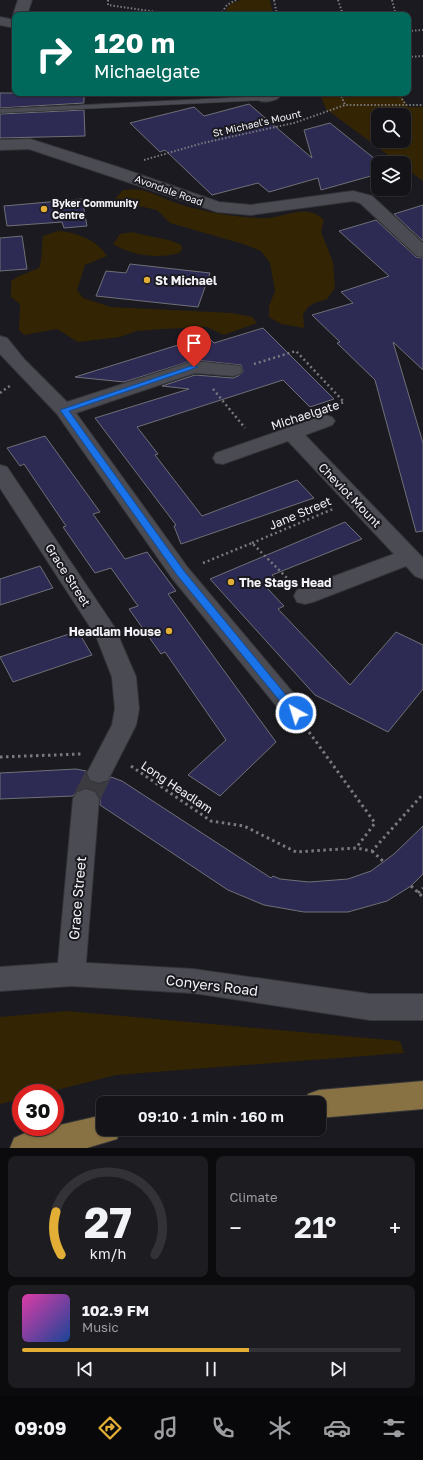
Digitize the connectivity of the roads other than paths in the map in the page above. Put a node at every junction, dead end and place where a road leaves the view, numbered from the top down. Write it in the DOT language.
graph roads {
  1 [pos="25,0"];
  2 [pos="21,12"];
  3 [pos="0,21"];
  4 [pos="12,23"];
  5 [pos="254,96"];
  6 [pos="0,111"];
  7 [pos="0,145"];
  8 [pos="423,252"];
  9 [pos="0,342"];
  10 [pos="233,370"];
  11 [pos="64,410"];
  12 [pos="328,414"];
  13 [pos="292,434"];
  14 [pos="223,458"];
  15 [pos="0,472"];
  16 [pos="416,564"];
  17 [pos="305,596"];
  18 [pos="296,713"];
  19 [pos="100,773"];
  20 [pos="86,799"];
  21 [pos="71,974"];
  22 [pos="0,979"];
  23 [pos="423,1007"];
  24 [pos="423,1095"];
  25 [pos="326,1103"];
  26 [pos="96,1131"];
  27 [pos="25,1148"];
  1 -- 2 [label="street"];
  3 -- 4 [label="street"];
  5 -- 6 [label="lane"];
  7 -- 8 [label="street, Avondale Road"];
  9 -- 11 [label="street"];
  10 -- 11 [label="street"];
  11 -- 18 [label="street"];
  12 -- 13 [label="street"];
  13 -- 14 [label="street"];
  13 -- 16 [label="street, Cheviot Mount"];
  15 -- 19 [label="street, Grace Street"];
  16 -- 17 [label="street, Cheviot Mount"];
  20 -- 21 [label="street, Grace Street"];
  21 -- 22 [label="street, Conyers Road"];
  21 -- 23 [label="street, Conyers Road"];
  24 -- 25 [label="main road"];
  26 -- 27 [label="main road"];
}
